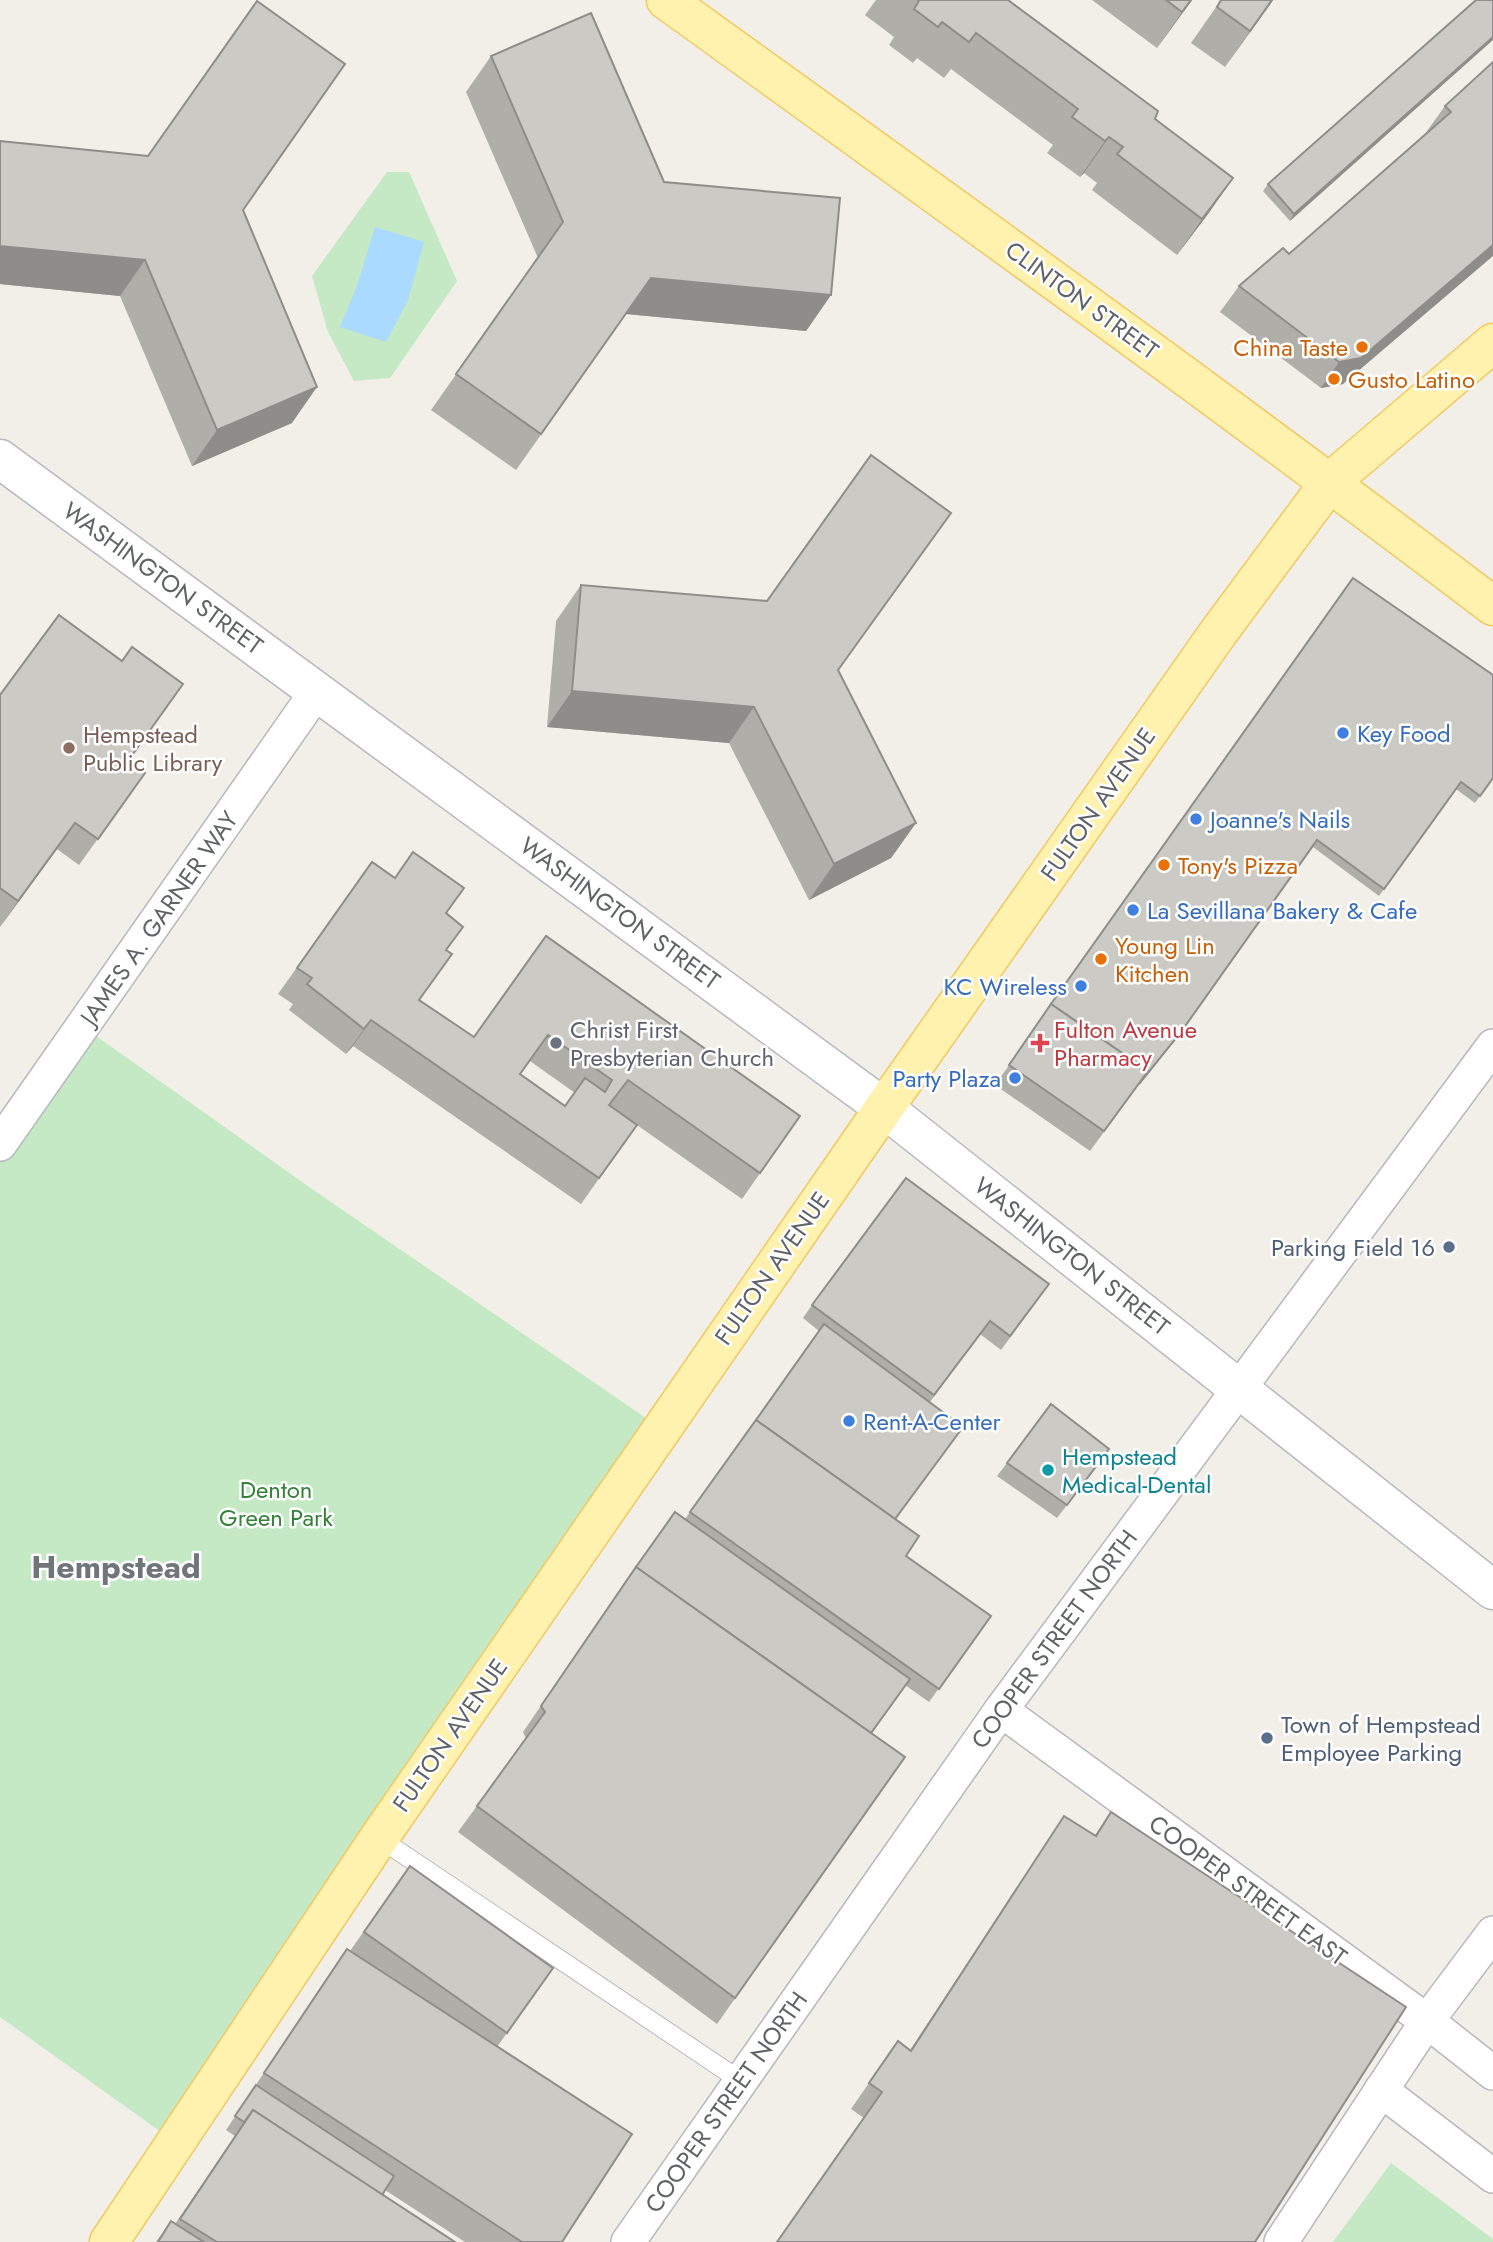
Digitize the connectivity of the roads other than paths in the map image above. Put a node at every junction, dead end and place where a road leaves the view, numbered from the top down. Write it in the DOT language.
graph roads {
  1 [pos="666,0"];
  2 [pos="1493,343"];
  3 [pos="0,459"];
  4 [pos="1330,482"];
  5 [pos="1493,606"];
  6 [pos="317,691"];
  7 [pos="1493,1046"];
  8 [pos="884,1108"];
  9 [pos="0,1144"];
  10 [pos="1240,1388"];
  11 [pos="1493,1590"];
  12 [pos="1001,1710"];
  13 [pos="379,1838"];
  14 [pos="1493,1933"];
  15 [pos="1427,2021"];
  16 [pos="1493,2073"];
  17 [pos="741,2081"];
  18 [pos="1381,2090"];
  19 [pos="1493,2176"];
  20 [pos="109,2242"];
  21 [pos="628,2242"];
  22 [pos="1281,2242"];
  1 -- 4 [label="main road, CLINTON STREET"];
  2 -- 4 [label="main road, FULTON AVENUE"];
  3 -- 6 [label="main road, WASHINGTON STREET"];
  4 -- 5 [label="main road, CLINTON STREET"];
  4 -- 8 [label="main road, FULTON AVENUE"];
  6 -- 8 [label="main road, WASHINGTON STREET"];
  6 -- 9 [label="street, JAMES A. GARNER WAY"];
  7 -- 10 [label="street, COOPER STREET NORTH"];
  8 -- 10 [label="main road, WASHINGTON STREET"];
  8 -- 13 [label="main road, FULTON AVENUE"];
  10 -- 11 [label="main road, WASHINGTON STREET"];
  10 -- 12 [label="street, COOPER STREET NORTH"];
  12 -- 15 [label="street, COOPER STREET EAST"];
  12 -- 17 [label="street, COOPER STREET NORTH"];
  13 -- 17 [label="lane"];
  13 -- 20 [label="main road, FULTON AVENUE"];
  14 -- 15 [label="street"];
  15 -- 16 [label="street, COOPER STREET EAST"];
  15 -- 18 [label="street"];
  17 -- 21 [label="street, COOPER STREET NORTH"];
  18 -- 19 [label="street"];
  18 -- 22 [label="street"];
}
